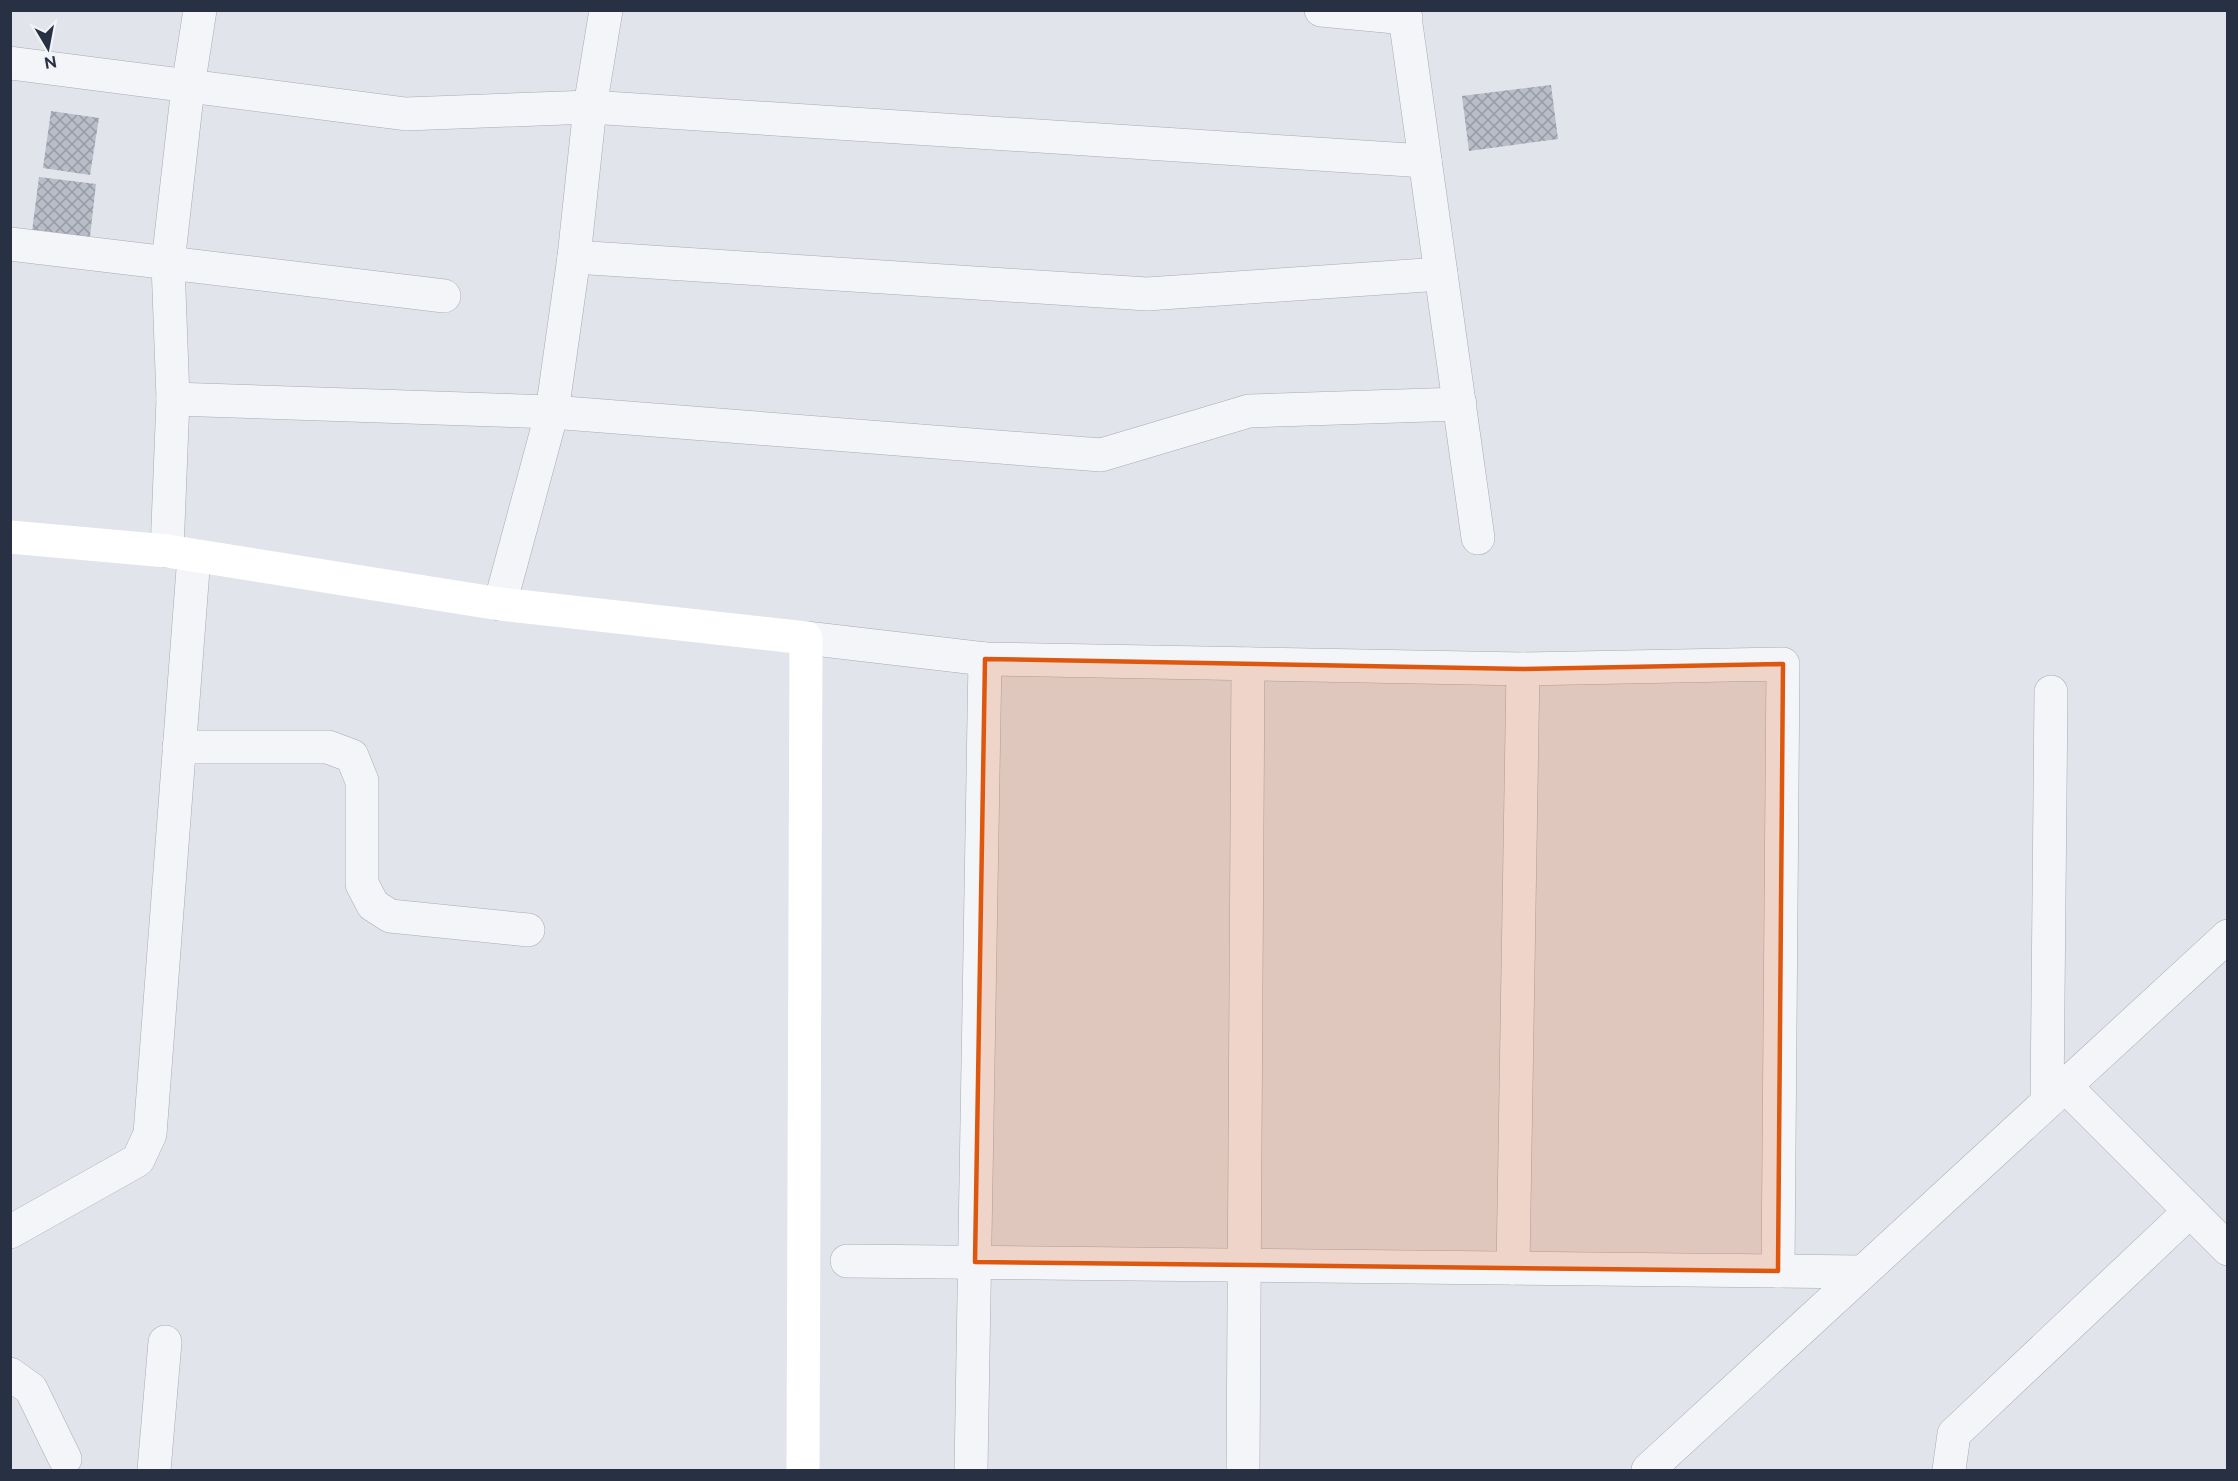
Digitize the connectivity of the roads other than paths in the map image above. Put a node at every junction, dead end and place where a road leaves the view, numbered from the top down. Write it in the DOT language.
graph roads {
  1 [pos="200,10"];
  2 [pos="606,10"];
  3 [pos="1321,10"];
  4 [pos="1405,14"];
  5 [pos="10,63"];
  6 [pos="188,87"];
  7 [pos="590,107"];
  8 [pos="1425,161"];
  9 [pos="10,244"];
  10 [pos="574,257"];
  11 [pos="168,263"];
  12 [pos="1441,274"];
  13 [pos="444,296"];
  14 [pos="173,399"];
  15 [pos="1460,404"];
  16 [pos="552,412"];
  17 [pos="10,537"];
  18 [pos="1478,538"];
  19 [pos="180,553"];
  20 [pos="500,604"];
  21 [pos="806,638"];
  22 [pos="985,658"];
  23 [pos="1248,664"];
  24 [pos="1523,669"];
  25 [pos="2051,692"];
  26 [pos="179,747"];
  27 [pos="528,930"];
  28 [pos="2228,936"];
  29 [pos="2056,1094"];
  30 [pos="2190,1211"];
  31 [pos="10,1232"];
  32 [pos="2228,1249"];
  33 [pos="847,1261"];
  34 [pos="975,1262"];
  35 [pos="1244,1265"];
  36 [pos="1513,1268"];
  37 [pos="1778,1271"];
  38 [pos="1863,1272"];
  39 [pos="165,1342"];
  40 [pos="10,1374"];
  41 [pos="65,1459"];
  42 [pos="154,1470"];
  43 [pos="803,1470"];
  44 [pos="971,1470"];
  45 [pos="1243,1470"];
  46 [pos="1648,1470"];
  47 [pos="1950,1470"];
  1 -- 6 [label="street"];
  2 -- 7 [label="street"];
  3 -- 4 [label="street"];
  4 -- 8 [label="street"];
  5 -- 6 [label="street"];
  6 -- 7 [label="street"];
  6 -- 11 [label="street"];
  7 -- 8 [label="street"];
  7 -- 10 [label="street"];
  8 -- 12 [label="street"];
  9 -- 11 [label="street"];
  10 -- 12 [label="street"];
  10 -- 16 [label="street"];
  11 -- 13 [label="street"];
  11 -- 14 [label="street"];
  12 -- 15 [label="street"];
  14 -- 16 [label="street"];
  14 -- 19 [label="street"];
  15 -- 16 [label="street"];
  15 -- 18 [label="street"];
  16 -- 20 [label="street"];
  17 -- 19 [label="main road"];
  19 -- 20 [label="main road"];
  19 -- 26 [label="street"];
  20 -- 21 [label="main road"];
  21 -- 22 [label="street"];
  21 -- 43 [label="main road"];
  22 -- 23 [label="street"];
  22 -- 34 [label="street"];
  23 -- 24 [label="street"];
  23 -- 35 [label="street"];
  24 -- 36 [label="street"];
  24 -- 37 [label="street"];
  25 -- 29 [label="street"];
  26 -- 27 [label="street"];
  26 -- 31 [label="street"];
  28 -- 29 [label="street"];
  29 -- 30 [label="street"];
  29 -- 38 [label="street"];
  30 -- 32 [label="street"];
  30 -- 47 [label="street"];
  33 -- 34 [label="street"];
  34 -- 35 [label="street"];
  34 -- 44 [label="street"];
  35 -- 36 [label="street"];
  35 -- 45 [label="street"];
  36 -- 37 [label="street"];
  37 -- 38 [label="street"];
  38 -- 46 [label="street"];
  39 -- 42 [label="street"];
  40 -- 41 [label="street"];
}
